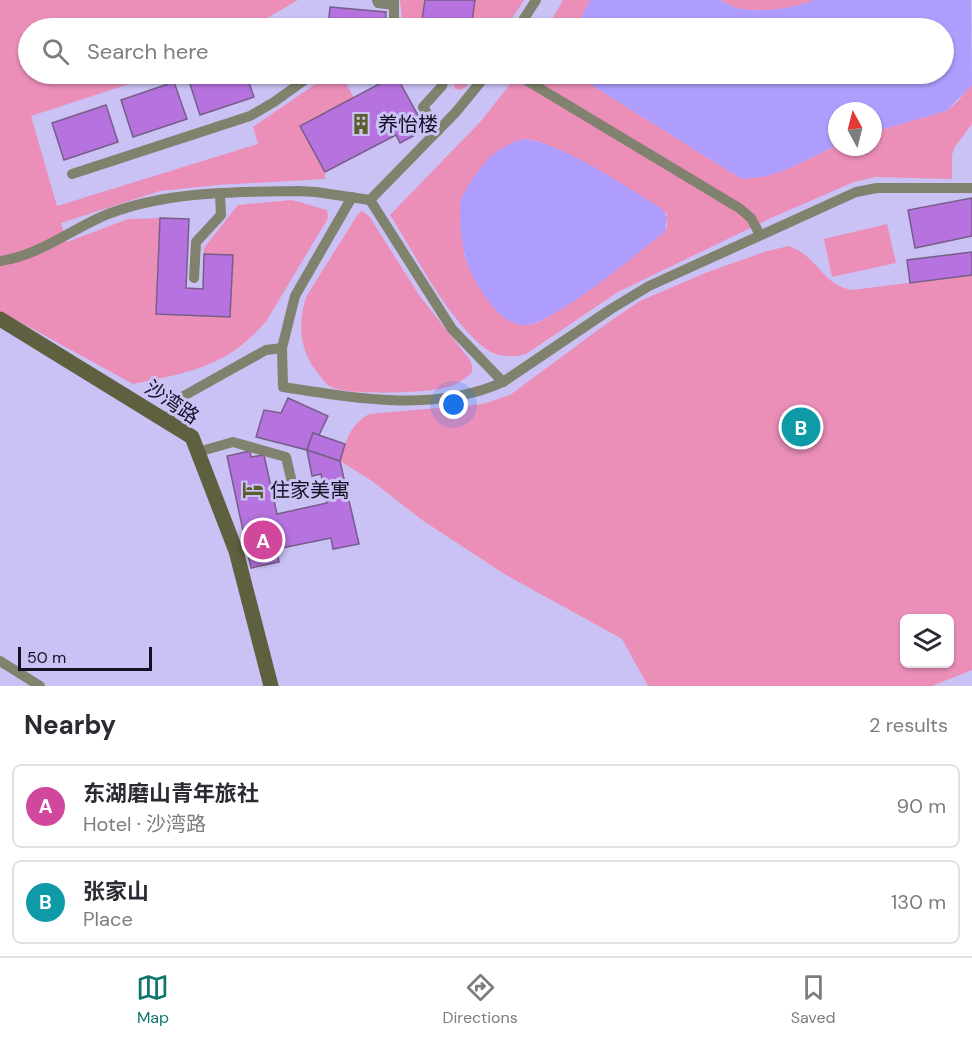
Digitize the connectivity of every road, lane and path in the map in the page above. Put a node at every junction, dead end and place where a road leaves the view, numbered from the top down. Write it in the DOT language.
graph roads {
  1 [pos="377,0"];
  2 [pos="536,0"];
  3 [pos="394,3"];
  4 [pos="524,18"];
  5 [pos="299,84"];
  6 [pos="442,84"];
  7 [pos="480,84"];
  8 [pos="533,84"];
  9 [pos="438,131"];
  10 [pos="72,174"];
  11 [pos="972,188"];
  12 [pos="220,194"];
  13 [pos="352,197"];
  14 [pos="370,200"];
  15 [pos="760,235"];
  16 [pos="0,261"];
  17 [pos="194,278"];
  18 [pos="0,319"];
  19 [pos="282,348"];
  20 [pos="503,382"];
  21 [pos="167,421"];
  22 [pos="198,452"];
  23 [pos="295,495"];
  24 [pos="0,661"];
  25 [pos="40,686"];
  26 [pos="271,686"];
  1 -- 3 [label="lane"];
  2 -- 4 [label="lane"];
  5 -- 10 [label="lane"];
  6 -- 9 [label="lane"];
  7 -- 9 [label="lane"];
  8 -- 15 [label="lane"];
  9 -- 14 [label="lane"];
  11 -- 15 [label="lane"];
  12 -- 13 [label="lane"];
  12 -- 16 [label="lane"];
  12 -- 17 [label="lane"];
  13 -- 14 [label="lane"];
  13 -- 19 [label="lane"];
  14 -- 20 [label="lane"];
  15 -- 20 [label="lane"];
  18 -- 21 [label="street, 沙湾路"];
  19 -- 20 [label="lane"];
  19 -- 21 [label="lane"];
  21 -- 22 [label="street, 沙湾路"];
  22 -- 23 [label="lane"];
  22 -- 26 [label="street, 沙湾路"];
  24 -- 25 [label="lane"];
}
